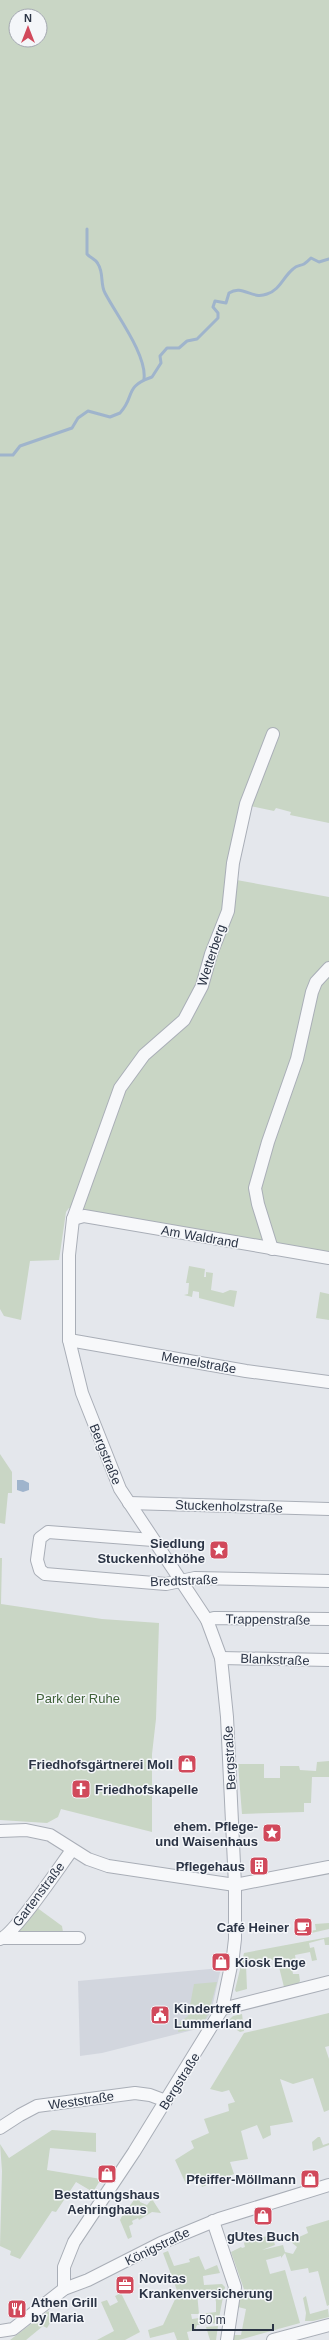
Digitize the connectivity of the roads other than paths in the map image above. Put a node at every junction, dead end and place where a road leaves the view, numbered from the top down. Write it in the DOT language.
graph roads {
  1 [pos="273,734"];
  2 [pos="329,968"];
  3 [pos="73,1219"];
  4 [pos="272,1249"];
  5 [pos="329,1258"];
  6 [pos="69,1340"];
  7 [pos="329,1382"];
  8 [pos="129,1503"];
  9 [pos="329,1509"];
  10 [pos="153,1540"];
  11 [pos="181,1580"];
  12 [pos="329,1581"];
  13 [pos="329,1619"];
  14 [pos="207,1620"];
  15 [pos="221,1658"];
  16 [pos="329,1660"];
  17 [pos="0,1831"];
  18 [pos="72,1850"];
  19 [pos="329,1867"];
  20 [pos="235,1885"];
  21 [pos="2,1938"];
  22 [pos="79,1938"];
  23 [pos="329,1982"];
  24 [pos="222,2009"];
  25 [pos="166,2101"];
  26 [pos="0,2128"];
  27 [pos="329,2185"];
  28 [pos="213,2221"];
  29 [pos="64,2289"];
  30 [pos="329,2325"];
  31 [pos="1,2332"];
  32 [pos="227,2340"];
  33 [pos="273,2340"];
  1 -- 3 [label="street, Wetterberg"];
  2 -- 4 [label="street"];
  3 -- 4 [label="street, Am Waldrand"];
  3 -- 6 [label="street, Bergstraße"];
  4 -- 5 [label="street, Am Waldrand"];
  6 -- 7 [label="street, Memelstraße"];
  6 -- 8 [label="street, Bergstraße"];
  8 -- 9 [label="street, Stuckenholzstraße"];
  8 -- 10 [label="street, Bergstraße"];
  10 -- 11 [label="street, Bergstraße"];
  10 -- 11 [label="street, Bredtstraße"];
  11 -- 12 [label="street, Bredtstraße"];
  11 -- 14 [label="street, Bergstraße"];
  13 -- 14 [label="street, Trappenstraße"];
  14 -- 15 [label="street, Bergstraße"];
  15 -- 16 [label="street, Blankstraße"];
  15 -- 20 [label="street, Bergstraße"];
  17 -- 18 [label="street, Gartenstraße"];
  18 -- 20 [label="street, Gartenstraße"];
  18 -- 21 [label="street, Gartenstraße"];
  19 -- 20 [label="street, Gartenstraße"];
  20 -- 24 [label="street, Bergstraße"];
  21 -- 22 [label="street, Gartenstraße"];
  23 -- 24 [label="street"];
  24 -- 25 [label="street, Bergstraße"];
  25 -- 26 [label="street, Weststraße"];
  25 -- 29 [label="street, Bergstraße"];
  27 -- 28 [label="street, Königstraße"];
  28 -- 29 [label="street, Königstraße"];
  28 -- 32 [label="street"];
  29 -- 31 [label="street, Königstraße"];
  30 -- 33 [label="street"];
}
